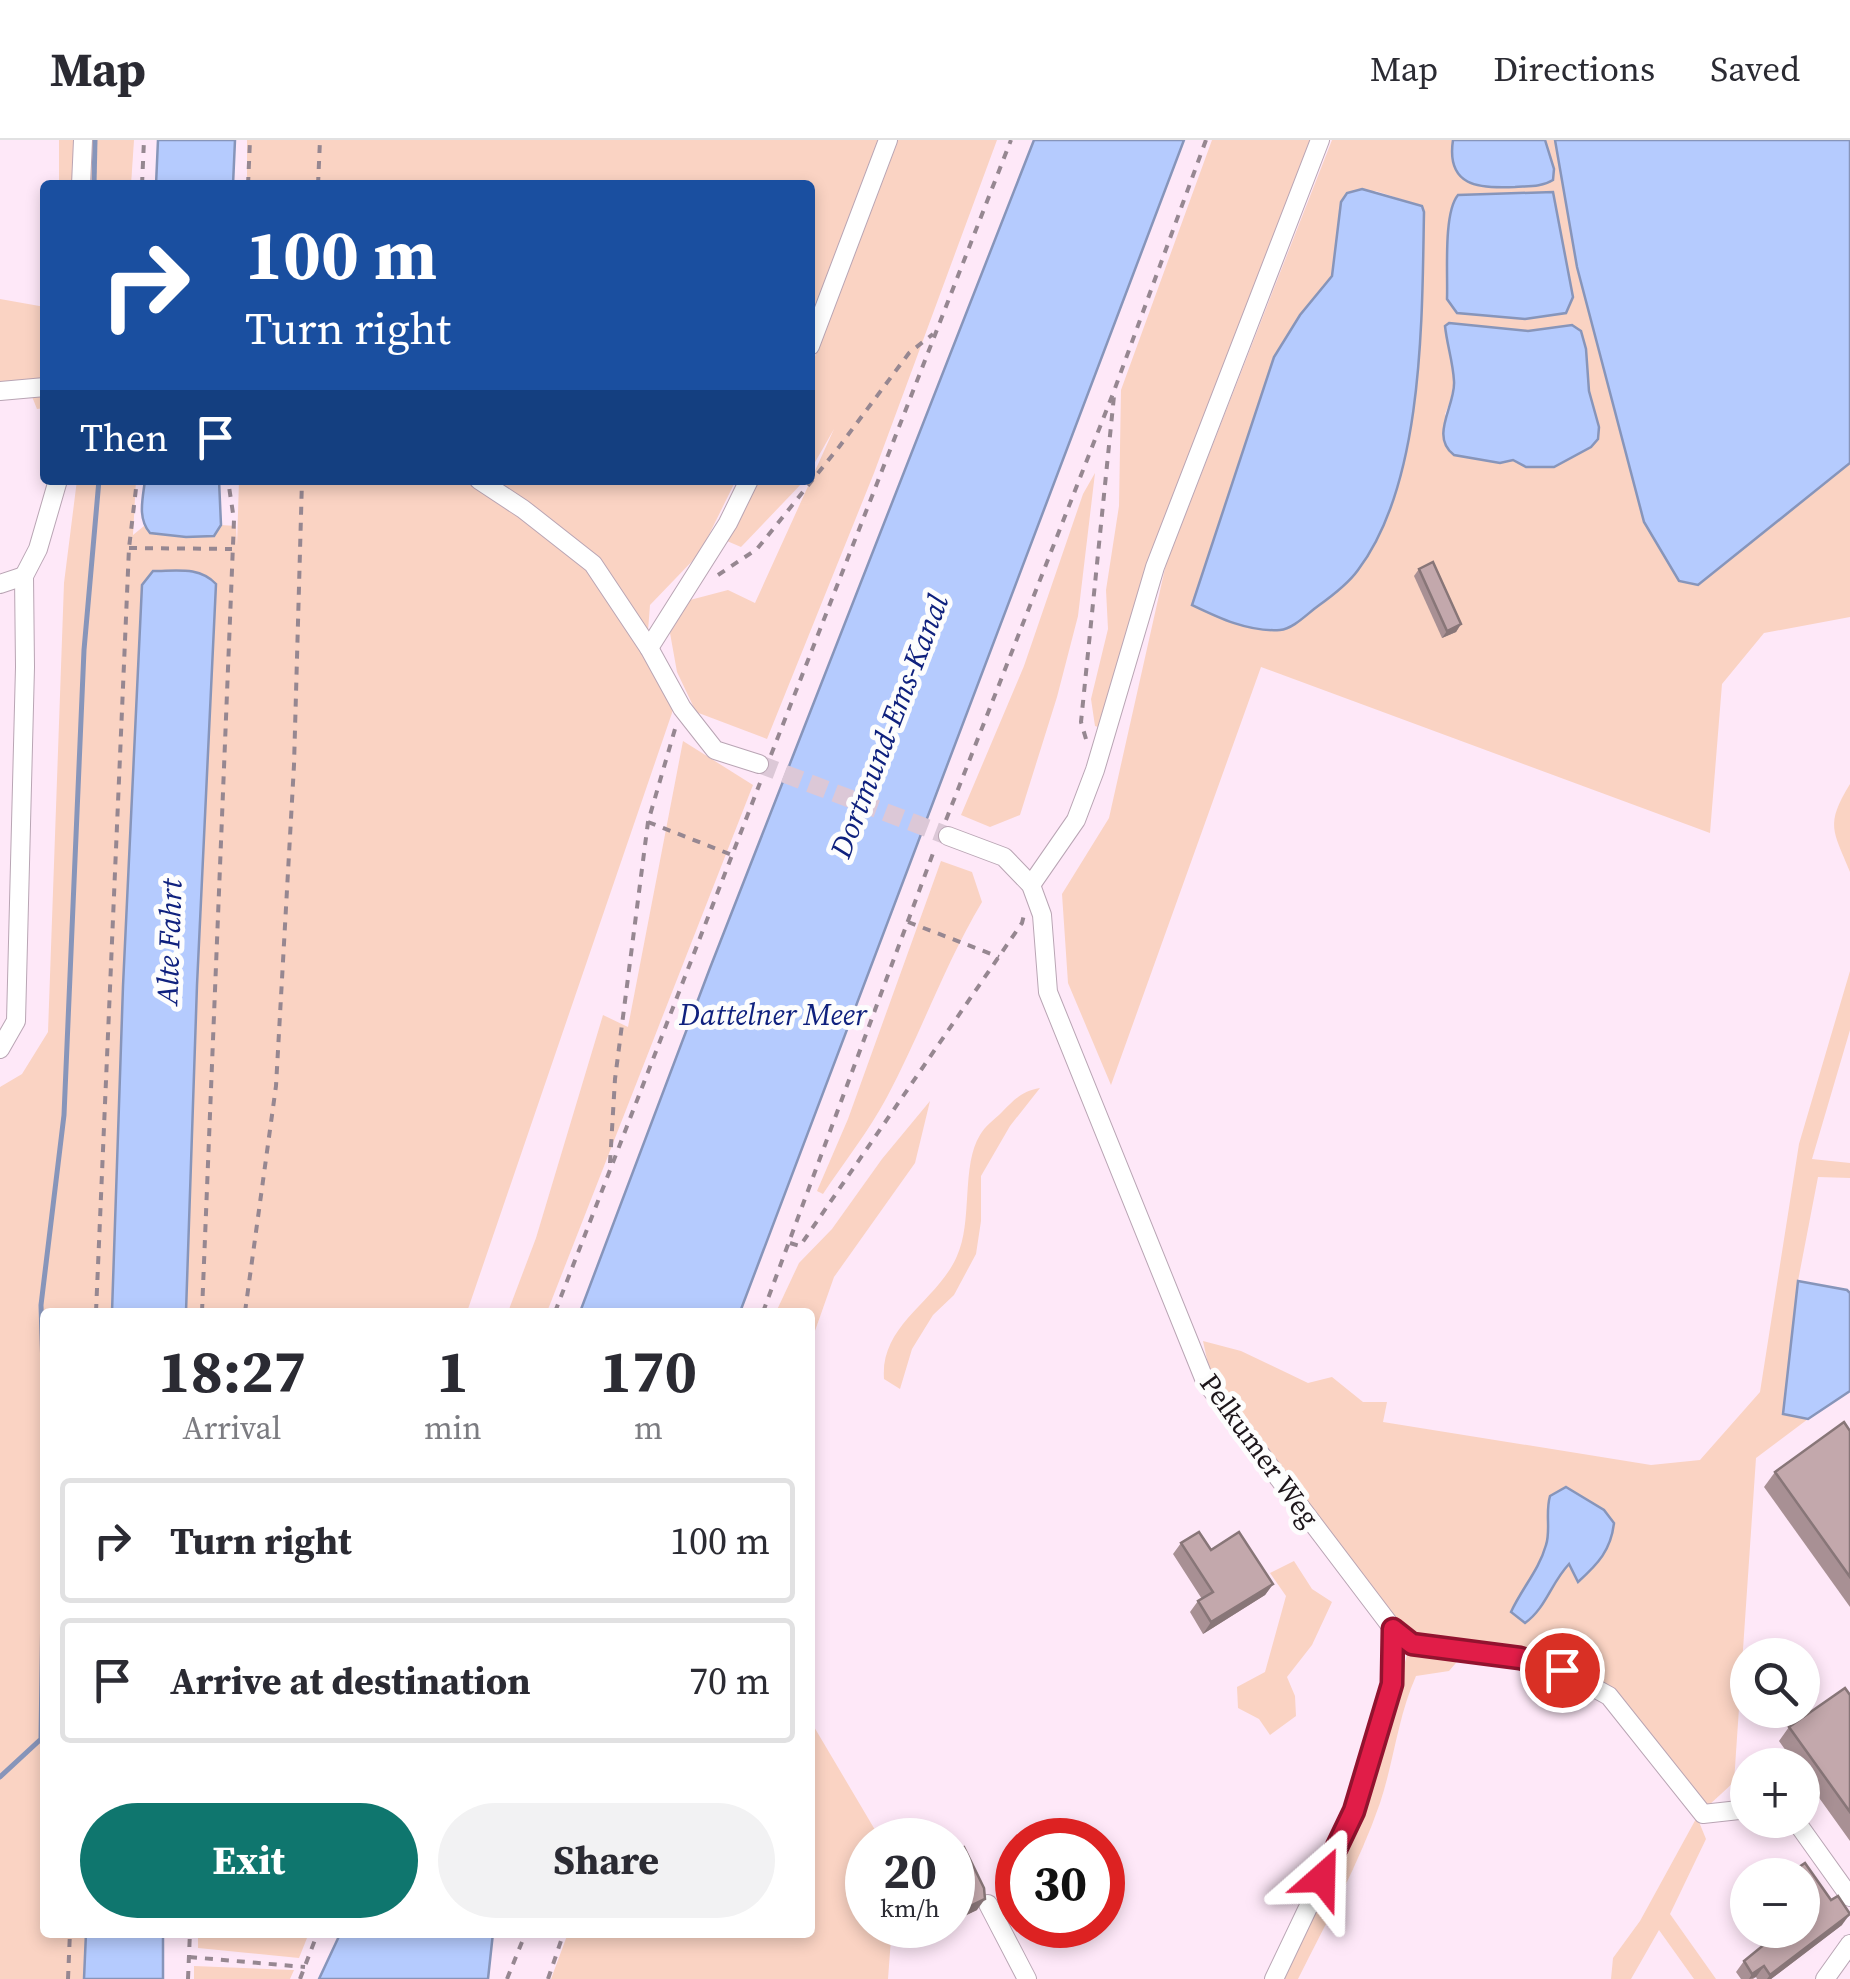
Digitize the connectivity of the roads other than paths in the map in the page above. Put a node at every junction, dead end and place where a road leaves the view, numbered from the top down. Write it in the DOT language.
graph roads {
  1 [pos="82,140"];
  2 [pos="888,140"];
  3 [pos="1320,140"];
  4 [pos="81,180"];
  5 [pos="815,333"];
  6 [pos="40,388"];
  7 [pos="0,392"];
  8 [pos="57,485"];
  9 [pos="487,485"];
  10 [pos="746,485"];
  11 [pos="24,576"];
  12 [pos="0,584"];
  13 [pos="649,648"];
  14 [pos="762,771"];
  15 [pos="943,834"];
  16 [pos="1031,885"];
  17 [pos="2,1041"];
  18 [pos="1393,1629"];
  19 [pos="1730,1811"];
  20 [pos="1808,1838"];
  21 [pos="1850,1897"];
  22 [pos="988,1904"];
  23 [pos="1850,1944"];
  24 [pos="1027,1979"];
  25 [pos="1274,1979"];
  26 [pos="1824,1979"];
  1 -- 4 [label="street"];
  2 -- 5 [label="street"];
  3 -- 16 [label="street"];
  6 -- 7 [label="street"];
  8 -- 11 [label="street"];
  9 -- 13 [label="street"];
  10 -- 13 [label="street"];
  11 -- 12 [label="street"];
  11 -- 17 [label="street"];
  13 -- 14 [label="street"];
  15 -- 16 [label="street"];
  16 -- 18 [label="street, Pelkumer Weg"];
  18 -- 19 [label="street"];
  18 -- 25 [label="street"];
  20 -- 21 [label="street"];
  22 -- 24 [label="street"];
  23 -- 26 [label="street"];
}
